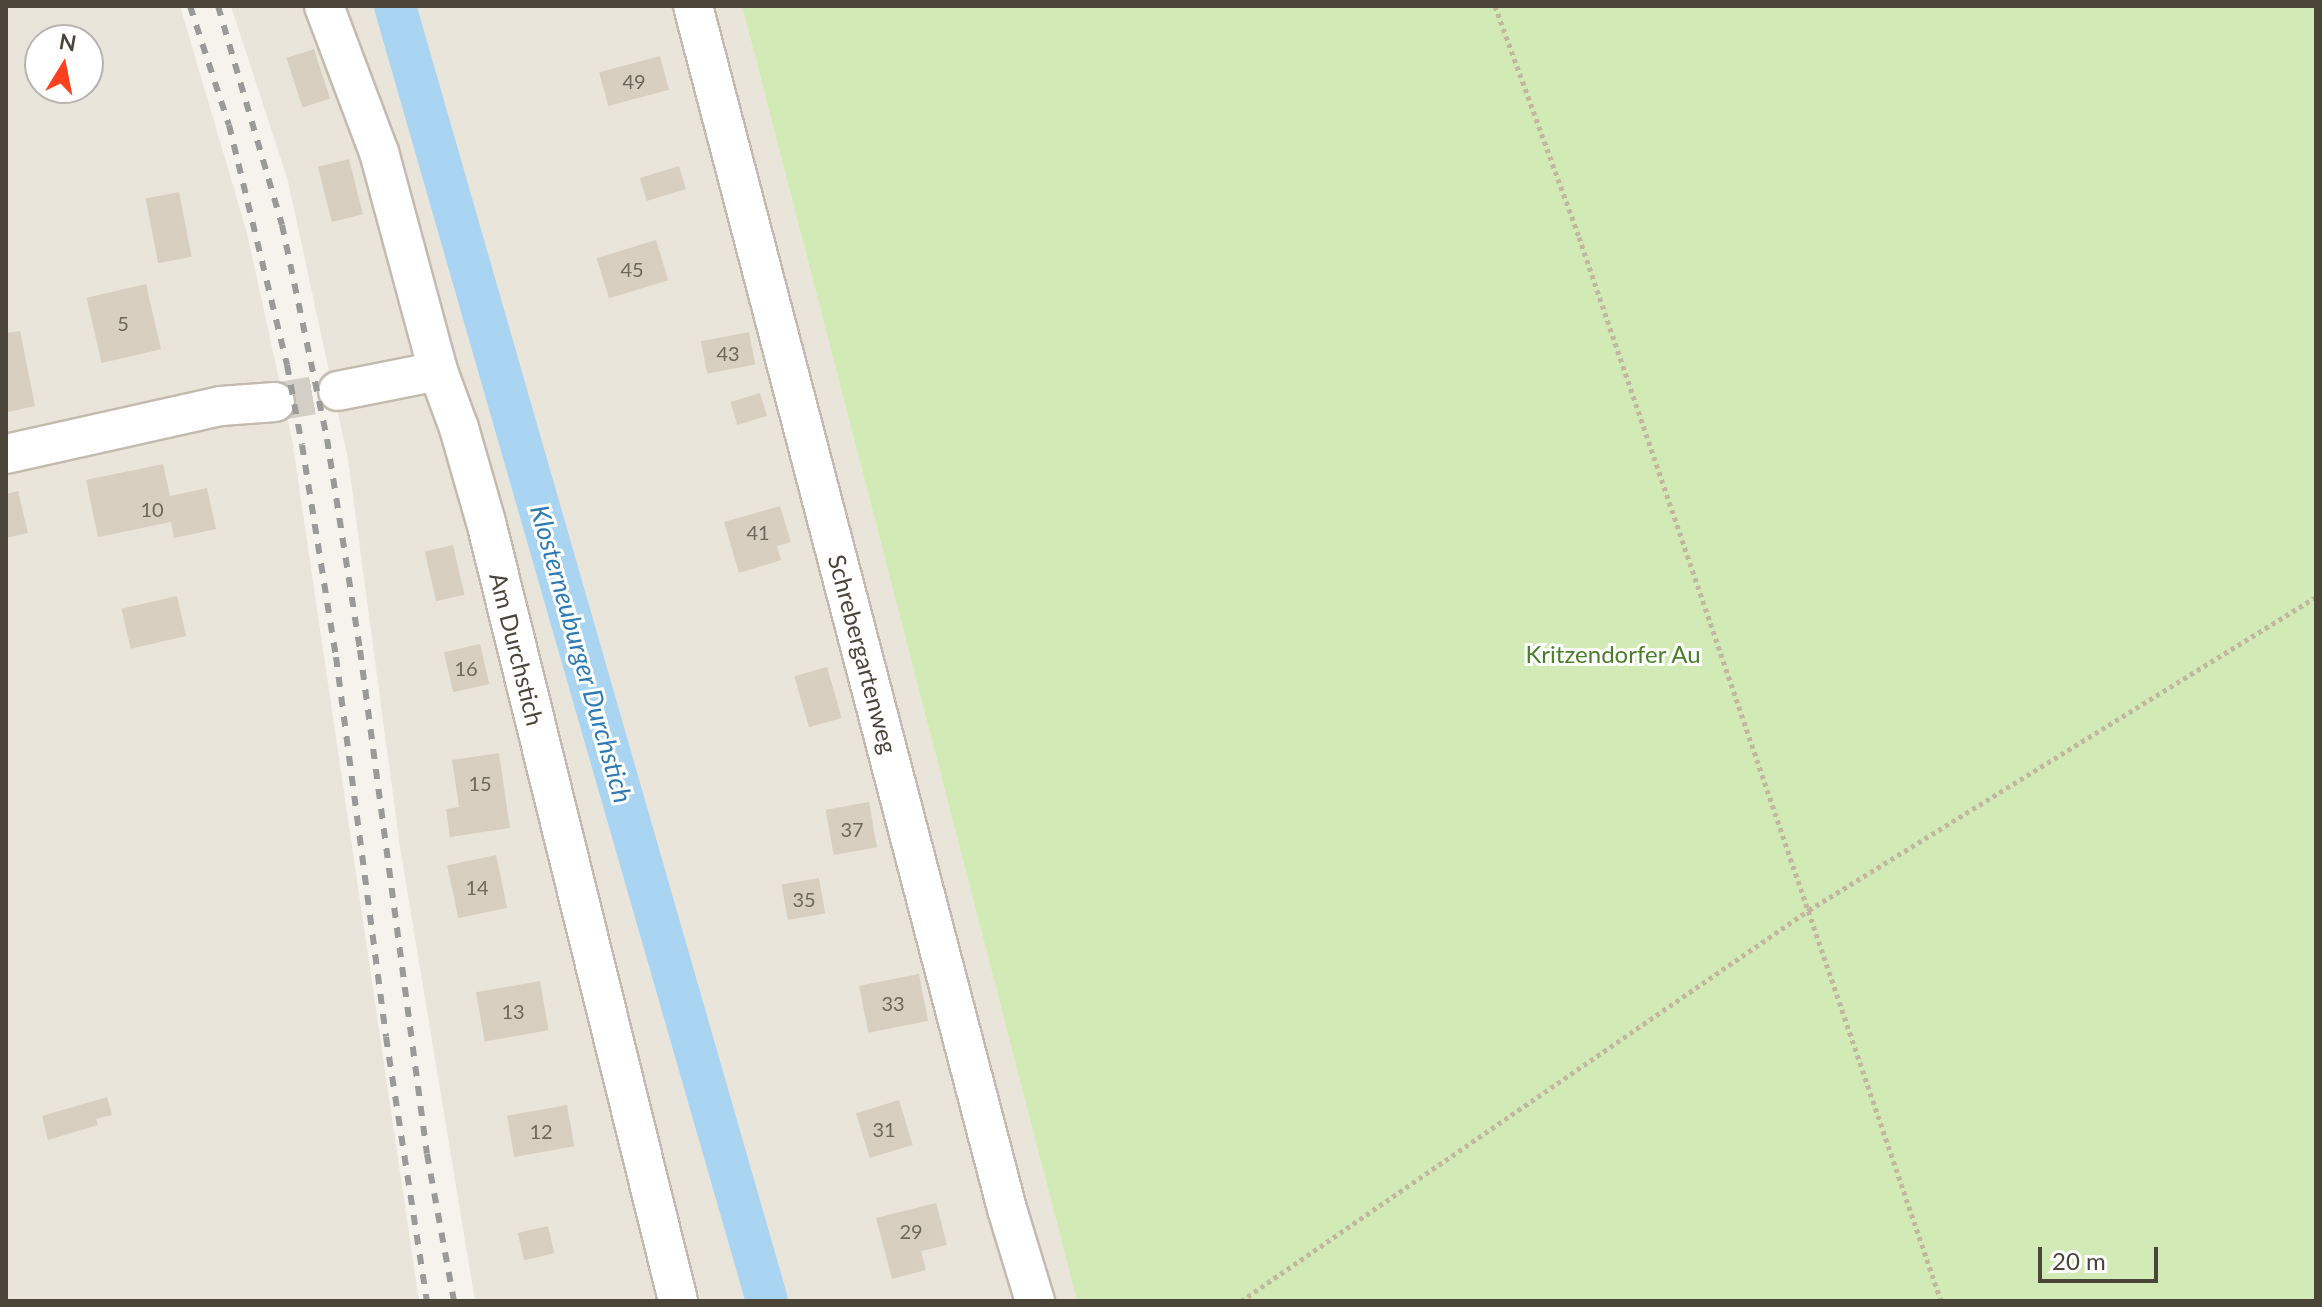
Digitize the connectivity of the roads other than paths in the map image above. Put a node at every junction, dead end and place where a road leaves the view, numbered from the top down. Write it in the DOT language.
graph roads {
  1 [pos="324,6"];
  2 [pos="693,6"];
  3 [pos="438,371"];
  4 [pos="338,391"];
  5 [pos="275,402"];
  6 [pos="6,454"];
  7 [pos="678,1301"];
  8 [pos="1035,1301"];
  1 -- 3 [label="street, Am Durchstich"];
  2 -- 8 [label="street, Schrebergartenweg"];
  3 -- 4 [label="street"];
  3 -- 7 [label="street, Am Durchstich"];
  5 -- 6 [label="street"];
}
